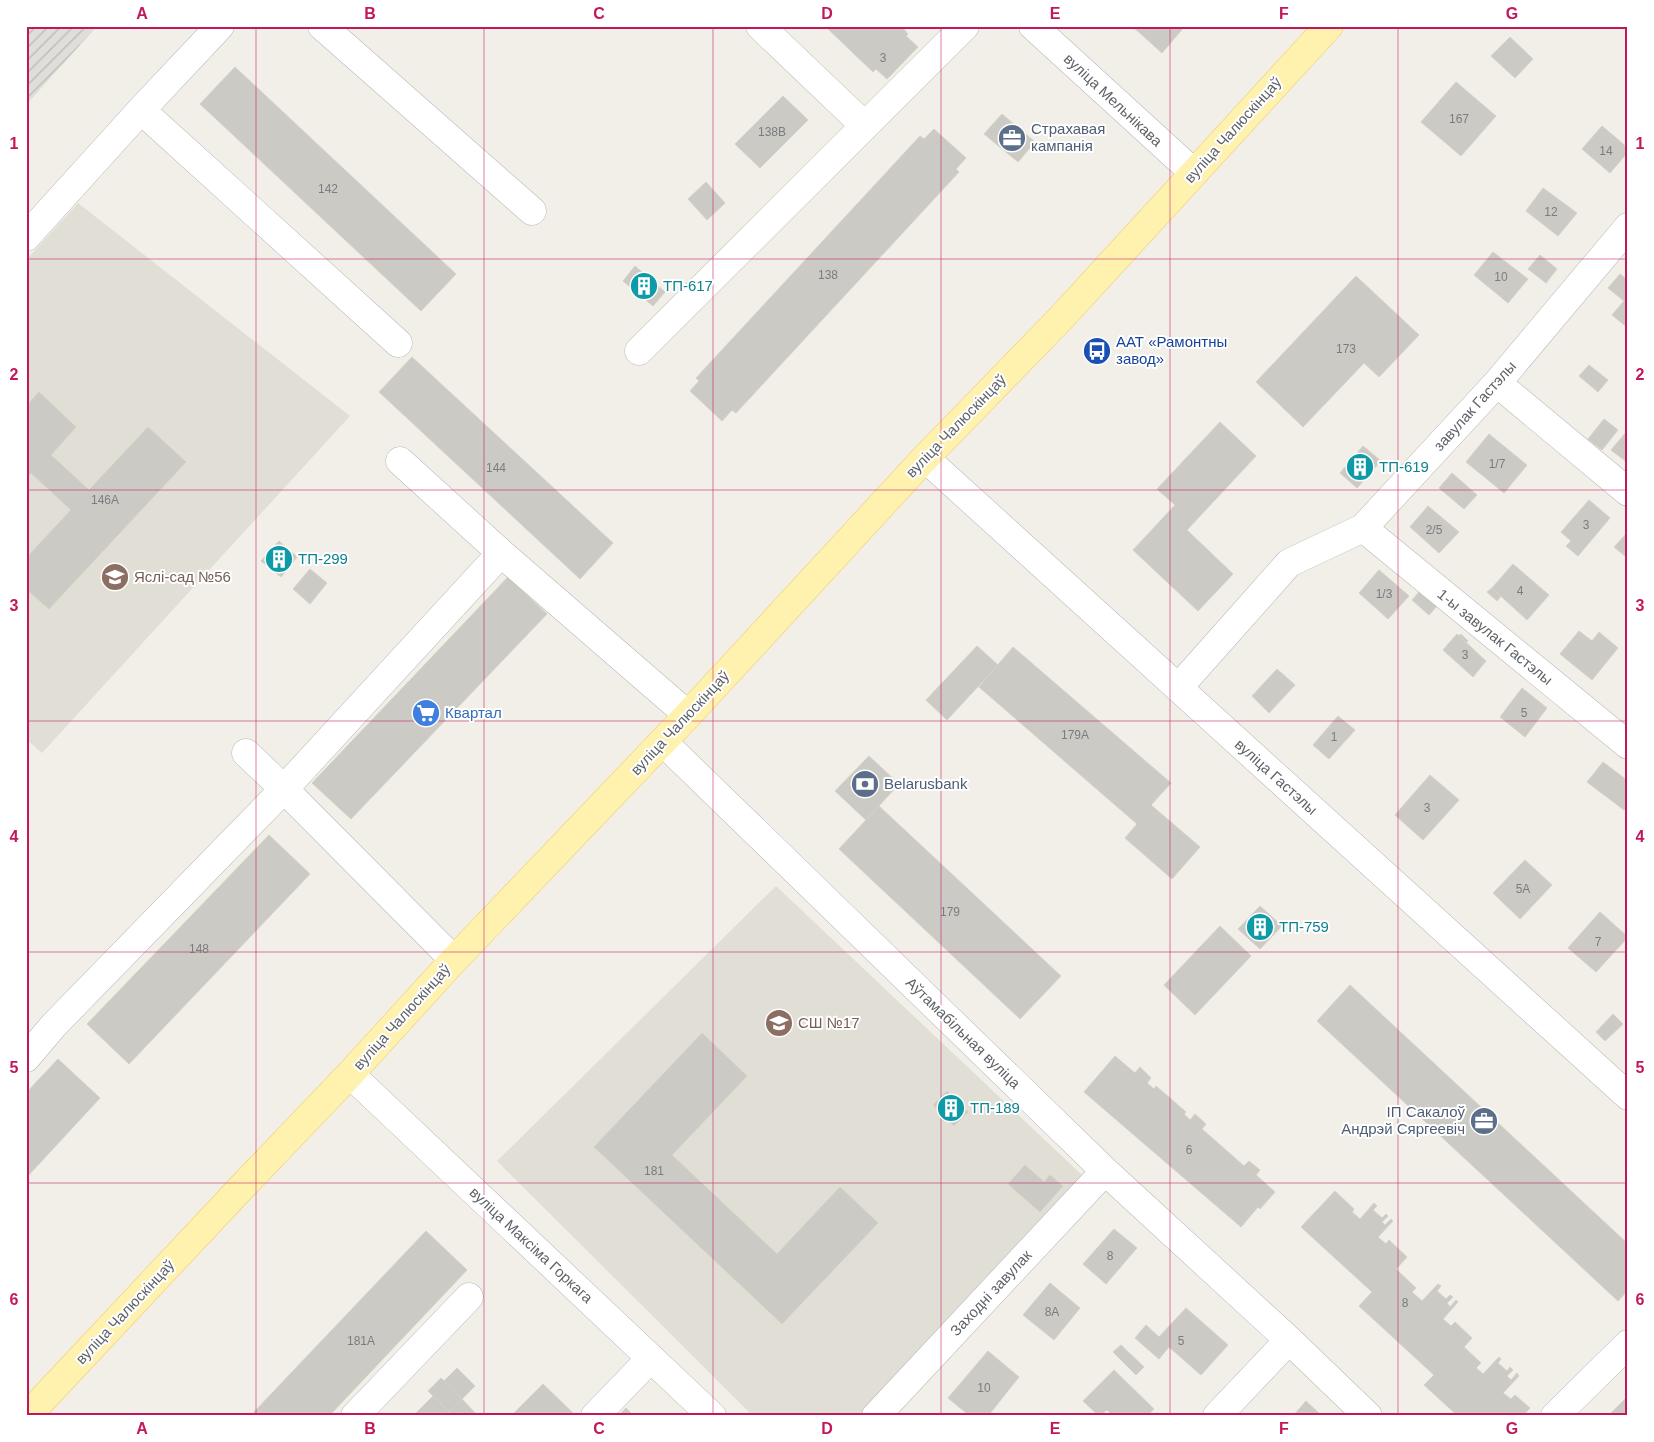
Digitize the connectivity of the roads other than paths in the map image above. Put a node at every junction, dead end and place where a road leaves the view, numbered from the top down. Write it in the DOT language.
graph roads {
  1 [pos="220,26"];
  2 [pos="322,26"];
  3 [pos="760,26"];
  4 [pos="965,26"];
  5 [pos="1033,26"];
  6 [pos="1330,26"];
  7 [pos="142,110"];
  8 [pos="865,126"];
  9 [pos="1194,173"];
  10 [pos="532,211"];
  11 [pos="1625,236"];
  12 [pos="26,237"];
  13 [pos="398,343"];
  14 [pos="639,351"];
  15 [pos="1497,383"];
  16 [pos="925,458"];
  17 [pos="400,462"];
  18 [pos="1628,492"];
  19 [pos="1363,528"];
  20 [pos="502,553"];
  21 [pos="1178,688"];
  22 [pos="688,715"];
  23 [pos="663,742"];
  24 [pos="1628,745"];
  25 [pos="246,753"];
  26 [pos="284,789"];
  27 [pos="454,960"];
  28 [pos="26,1058"];
  29 [pos="350,1074"];
  30 [pos="1628,1096"];
  31 [pos="1105,1171"];
  32 [pos="469,1297"];
  33 [pos="1289,1340"];
  34 [pos="1628,1344"];
  35 [pos="651,1358"];
  36 [pos="27,1416"];
  37 [pos="355,1416"];
  38 [pos="595,1416"];
  39 [pos="712,1416"];
  40 [pos="876,1416"];
  41 [pos="1217,1416"];
  42 [pos="1368,1416"];
  43 [pos="1555,1416"];
  1 -- 7 [label="street"];
  2 -- 10 [label="street"];
  3 -- 8 [label="street"];
  4 -- 8 [label="street"];
  5 -- 9 [label="street, вуліца Мельнікава"];
  6 -- 9 [label="main road, вуліца Чалюскінцаў"];
  7 -- 12 [label="street"];
  7 -- 13 [label="street"];
  8 -- 14 [label="street"];
  9 -- 16 [label="main road, вуліца Чалюскінцаў"];
  11 -- 15 [label="street, завулак Гастэлы"];
  15 -- 18 [label="street"];
  15 -- 19 [label="street, завулак Гастэлы"];
  16 -- 21 [label="street, вуліца Гастэлы"];
  16 -- 22 [label="main road, вуліца Чалюскінцаў"];
  17 -- 20 [label="street"];
  19 -- 21 [label="street, завулак Гастэлы"];
  19 -- 24 [label="street, 1-ы завулак Гастэлы"];
  20 -- 22 [label="street"];
  20 -- 26 [label="street"];
  21 -- 30 [label="street, вуліца Гастэлы"];
  22 -- 23 [label="main road, вуліца Чалюскінцаў"];
  23 -- 27 [label="main road, вуліца Чалюскінцаў"];
  23 -- 31 [label="street, Аўтамабільная вуліца"];
  25 -- 26 [label="street"];
  26 -- 27 [label="street"];
  26 -- 28 [label="street"];
  27 -- 29 [label="main road, вуліца Чалюскінцаў"];
  29 -- 35 [label="street, вуліца Максіма Горкага"];
  29 -- 36 [label="main road, вуліца Чалюскінцаў"];
  31 -- 33 [label="street, Аўтамабільная вуліца"];
  31 -- 40 [label="street, Заходні завулак"];
  32 -- 37 [label="street"];
  33 -- 41 [label="street"];
  33 -- 42 [label="street, Аўтамабільная вуліца"];
  34 -- 43 [label="street"];
  35 -- 38 [label="street"];
  35 -- 39 [label="street, вуліца Максіма Горкага"];
}
